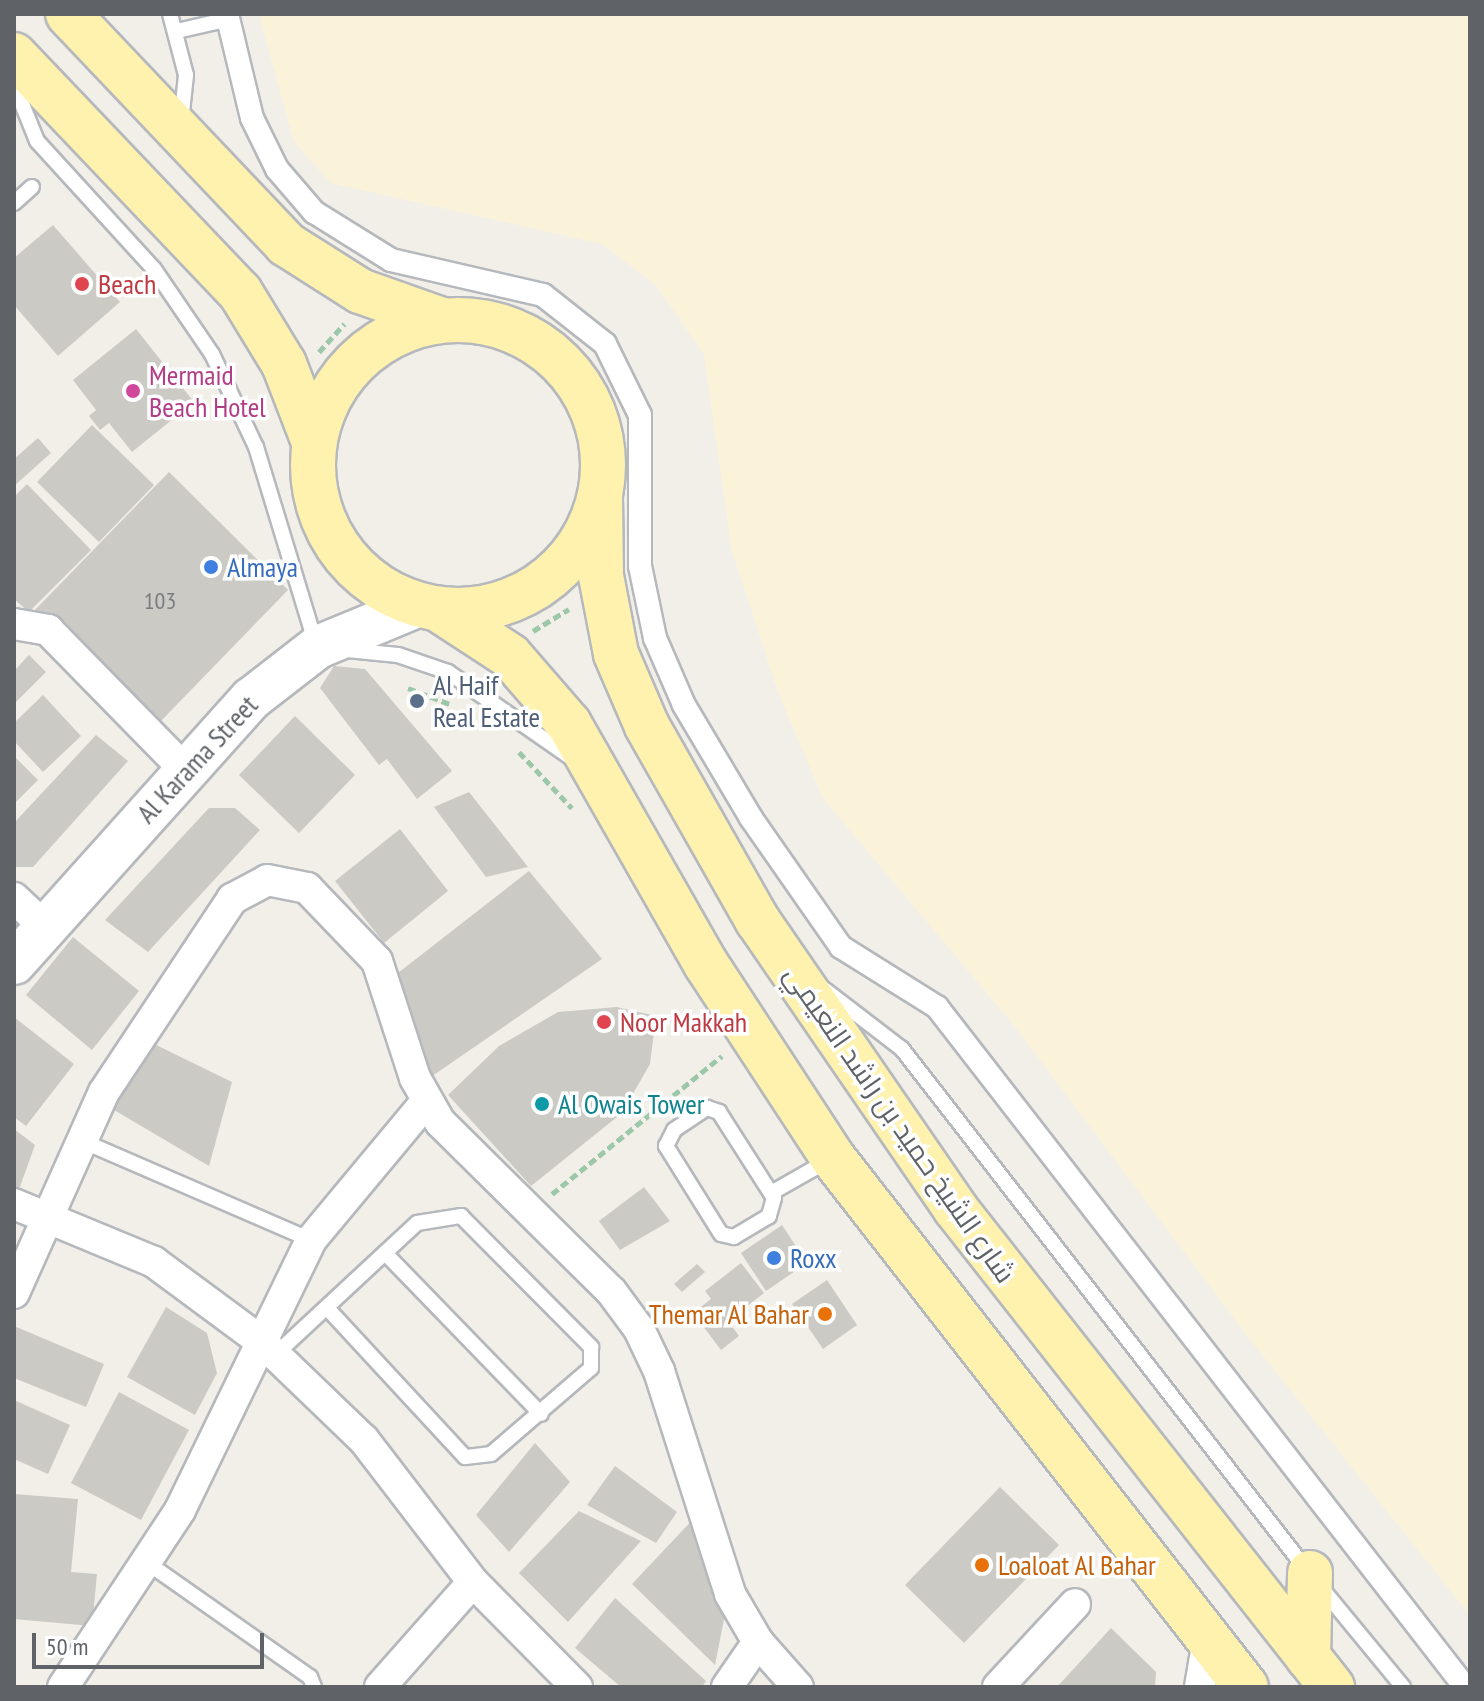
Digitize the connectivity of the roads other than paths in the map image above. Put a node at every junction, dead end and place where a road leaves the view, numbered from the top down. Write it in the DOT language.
graph roads {
  1 [pos="68,14"];
  2 [pos="170,14"];
  3 [pos="228,17"];
  4 [pos="177,31"];
  5 [pos="14,55"];
  6 [pos="14,84"];
  7 [pos="178,134"];
  8 [pos="32,187"];
  9 [pos="14,203"];
  10 [pos="442,320"];
  11 [pos="314,442"];
  12 [pos="600,497"];
  13 [pos="429,608"];
  14 [pos="14,624"];
  15 [pos="318,647"];
  16 [pos="185,770"];
  17 [pos="598,775"];
  18 [pos="14,898"];
  19 [pos="45,927"];
  20 [pos="14,963"];
  21 [pos="786,965"];
  22 [pos="426,1102"];
  23 [pos="80,1140"];
  24 [pos="833,1158"];
  25 [pos="771,1193"];
  26 [pos="14,1204"];
  27 [pos="46,1215"];
  28 [pos="311,1240"];
  29 [pos="385,1253"];
  30 [pos="14,1293"];
  31 [pos="327,1308"];
  32 [pos="269,1348"];
  33 [pos="541,1414"];
  34 [pos="149,1564"];
  35 [pos="1310,1573"];
  36 [pos="473,1582"];
  37 [pos="1075,1604"];
  38 [pos="1208,1639"];
  39 [pos="758,1642"];
  40 [pos="1320,1672"];
  41 [pos="63,1687"];
  42 [pos="314,1687"];
  43 [pos="380,1687"];
  44 [pos="577,1687"];
  45 [pos="727,1687"];
  46 [pos="798,1687"];
  47 [pos="998,1687"];
  48 [pos="1200,1687"];
  49 [pos="1246,1687"];
  50 [pos="1403,1687"];
  51 [pos="1465,1687"];
  1 -- 7 [label="main road"];
  2 -- 4 [label="lane"];
  3 -- 4 [label="lane"];
  3 -- 51 [label="street"];
  4 -- 7 [label="lane"];
  5 -- 11 [label="main road"];
  6 -- 15 [label="lane"];
  7 -- 10 [label="main road"];
  8 -- 9 [label="lane"];
  10 -- 11 [label="main road"];
  10 -- 12 [label="main road, شارع الشيخ حميد بن راشد النعيمي"];
  11 -- 13 [label="main road"];
  12 -- 13 [label="main road"];
  12 -- 21 [label="main road, شارع الشيخ حميد بن راشد النعيمي"];
  13 -- 15 [label="main road, Al Karama Street"];
  13 -- 17 [label="main road"];
  14 -- 16 [label="street"];
  15 -- 16 [label="main road, Al Karama Street"];
  15 -- 17 [label="lane"];
  16 -- 19 [label="main road, Al Karama Street"];
  17 -- 24 [label="main road"];
  18 -- 19 [label="street"];
  19 -- 20 [label="main road, Al Karama Street"];
  21 -- 35 [label="lane"];
  21 -- 40 [label="main road, شارع الشيخ حميد بن راشد النعيمي"];
  22 -- 23 [label="street"];
  22 -- 28 [label="street"];
  22 -- 39 [label="street"];
  23 -- 27 [label="street"];
  23 -- 28 [label="lane"];
  24 -- 25 [label="lane"];
  24 -- 38 [label="main road"];
  25 -- 25 [label="lane"];
  26 -- 27 [label="street"];
  27 -- 30 [label="street"];
  27 -- 32 [label="street"];
  28 -- 32 [label="street"];
  29 -- 31 [label="lane"];
  29 -- 33 [label="lane"];
  29 -- 33 [label="lane"];
  31 -- 32 [label="lane"];
  31 -- 33 [label="lane"];
  32 -- 34 [label="street"];
  32 -- 36 [label="street"];
  34 -- 41 [label="street"];
  34 -- 42 [label="lane"];
  35 -- 40 [label="main road"];
  35 -- 50 [label="lane"];
  36 -- 43 [label="street"];
  36 -- 44 [label="street"];
  37 -- 47 [label="street"];
  38 -- 48 [label="street"];
  38 -- 49 [label="main road"];
  39 -- 45 [label="street"];
  39 -- 46 [label="street"];
}
